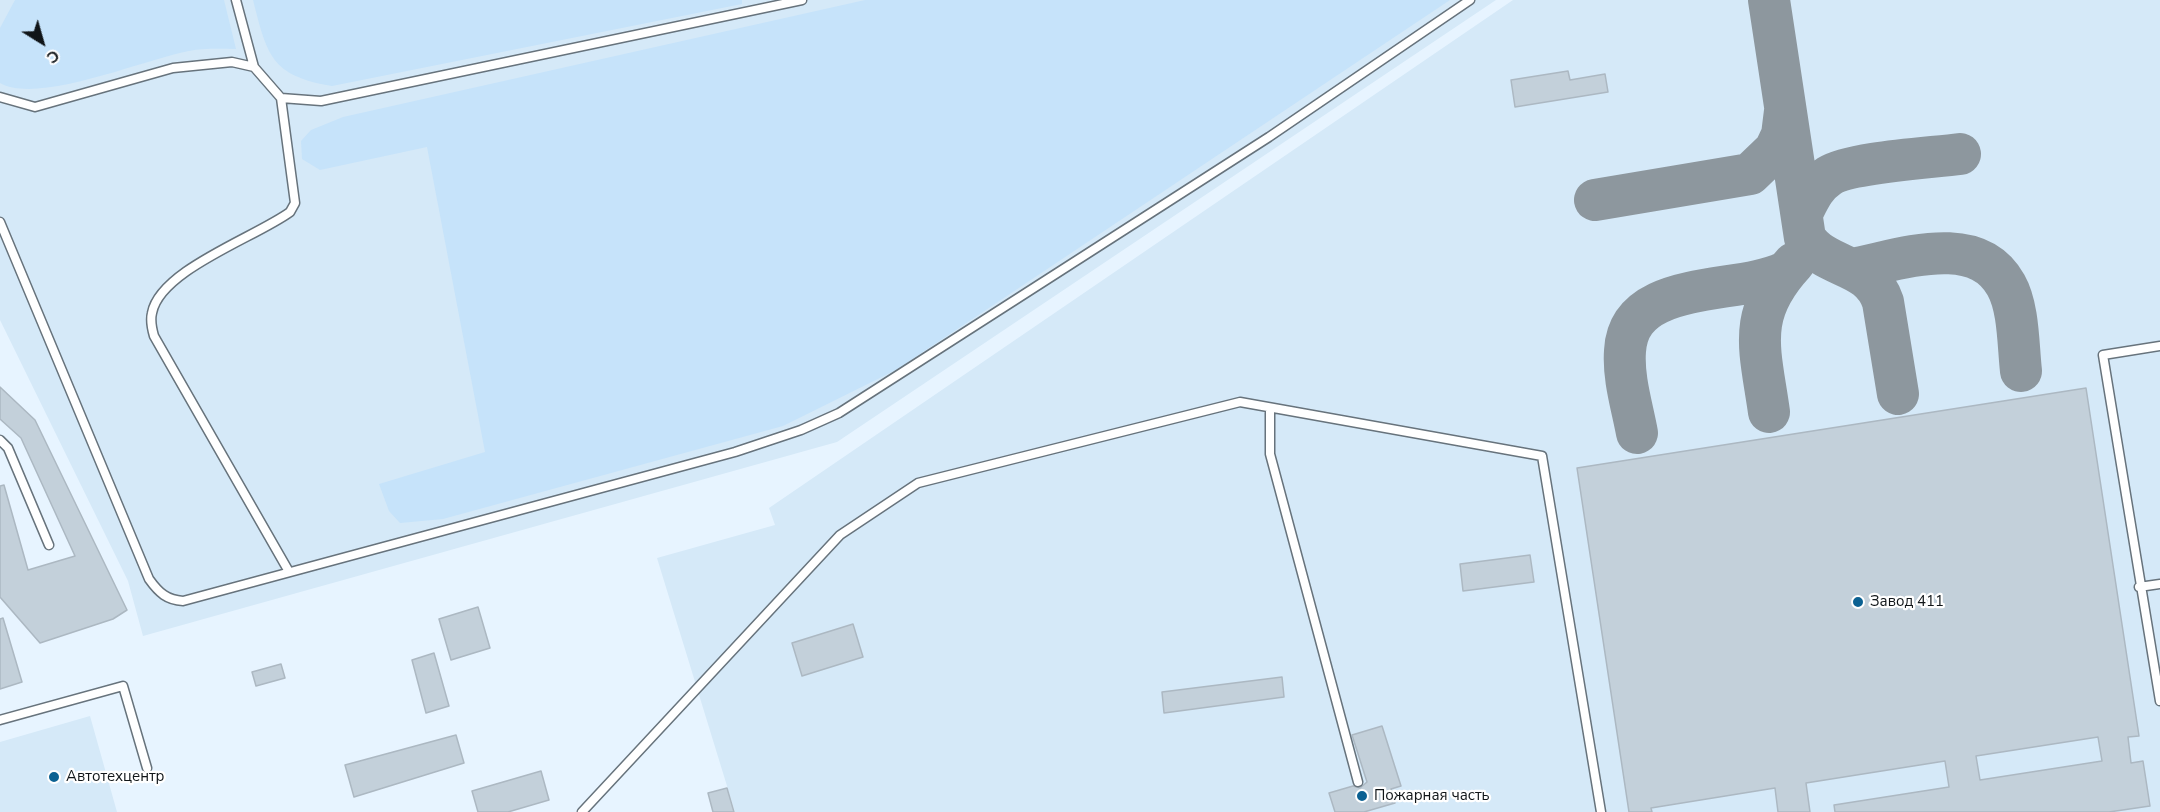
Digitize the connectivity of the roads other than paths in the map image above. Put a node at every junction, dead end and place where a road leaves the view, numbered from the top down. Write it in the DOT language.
graph roads {
  1 [pos="236,0"];
  2 [pos="754,0"];
  3 [pos="802,0"];
  4 [pos="1470,0"];
  5 [pos="754,10"];
  6 [pos="254,67"];
  7 [pos="0,97"];
  8 [pos="281,98"];
  9 [pos="0,222"];
  10 [pos="2160,346"];
  11 [pos="1270,409"];
  12 [pos="0,440"];
  13 [pos="49,545"];
  14 [pos="288,570"];
  15 [pos="2160,584"];
  16 [pos="2139,586"];
  17 [pos="2160,701"];
  18 [pos="0,720"];
  19 [pos="147,768"];
  20 [pos="1358,782"];
  21 [pos="582,812"];
  22 [pos="1601,812"];
  1 -- 6 [label="lane"];
  2 -- 5 [label="lane"];
  3 -- 5 [label="lane"];
  4 -- 14 [label="lane"];
  5 -- 8 [label="lane"];
  6 -- 7 [label="lane"];
  6 -- 8 [label="lane"];
  8 -- 14 [label="lane"];
  9 -- 14 [label="lane"];
  10 -- 16 [label="lane"];
  11 -- 20 [label="lane"];
  11 -- 21 [label="lane"];
  11 -- 22 [label="lane"];
  12 -- 13 [label="lane"];
  15 -- 16 [label="lane"];
  16 -- 17 [label="lane"];
  18 -- 19 [label="lane"];
}
